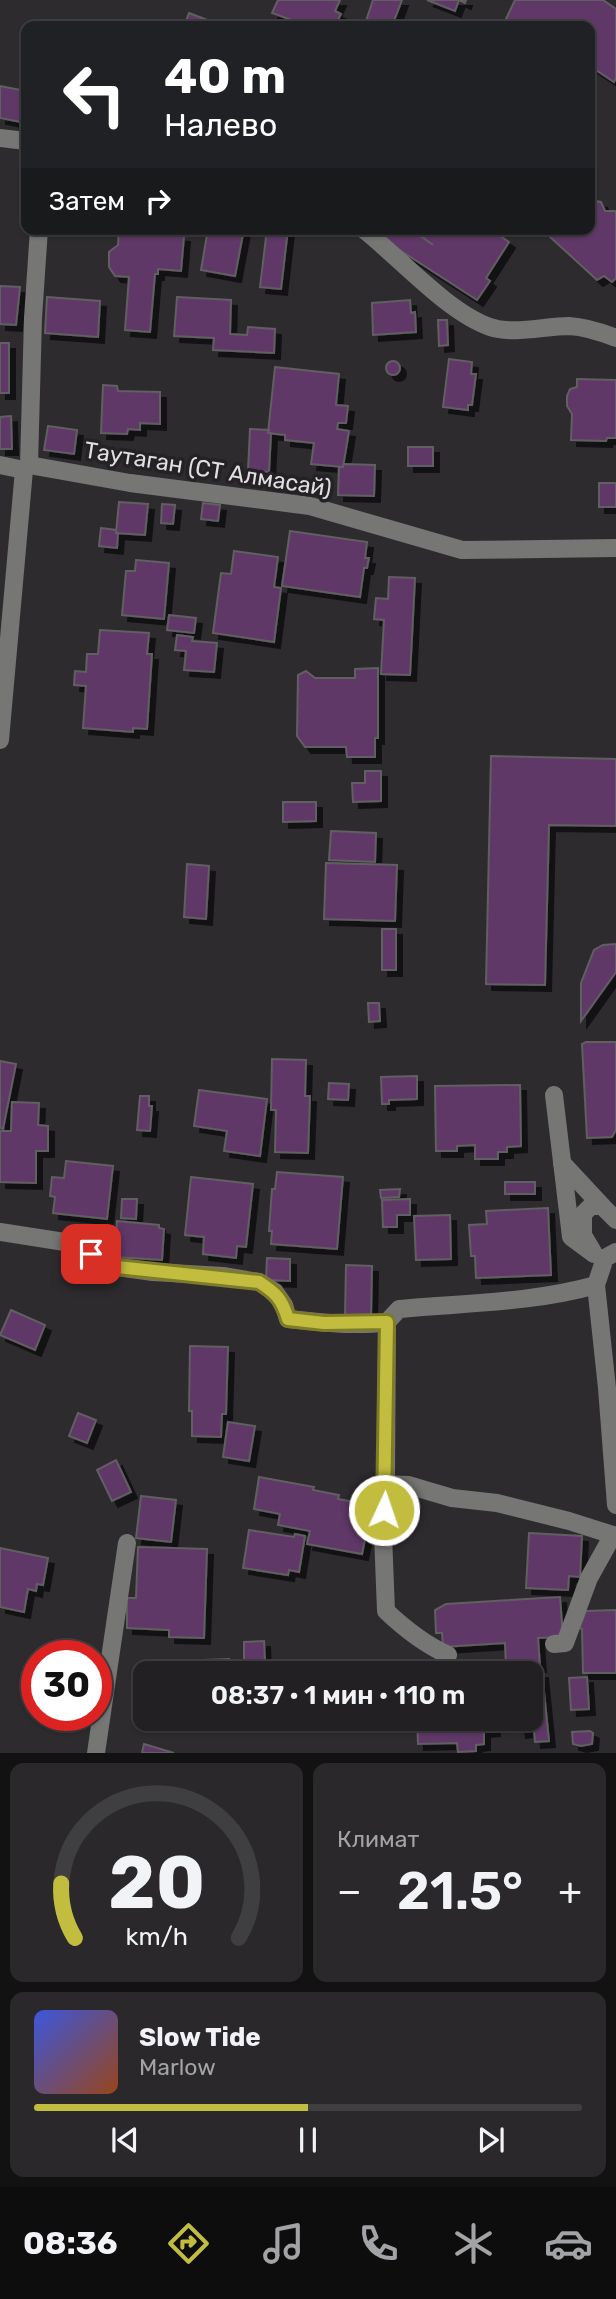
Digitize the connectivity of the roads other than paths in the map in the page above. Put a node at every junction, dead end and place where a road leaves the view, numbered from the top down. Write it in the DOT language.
graph roads {
  1 [pos="0,138"];
  2 [pos="21,140"];
  3 [pos="39,235"];
  4 [pos="370,235"];
  5 [pos="616,338"];
  6 [pos="0,465"];
  7 [pos="26,467"];
  8 [pos="616,548"];
  9 [pos="0,740"];
  10 [pos="554,1095"];
  11 [pos="562,1163"];
  12 [pos="603,1206"];
  13 [pos="616,1220"];
  14 [pos="0,1232"];
  15 [pos="605,1255"];
  16 [pos="596,1285"];
  17 [pos="387,1322"];
  18 [pos="385,1484"];
  19 [pos="616,1505"];
  20 [pos="615,1536"];
  21 [pos="127,1543"];
  22 [pos="554,1644"];
  23 [pos="448,1655"];
  24 [pos="96,1753"];
  1 -- 2 [label="street"];
  3 -- 7 [label="street"];
  4 -- 5 [label="street"];
  6 -- 7 [label="street, Таутаган (СТ Алмасай)"];
  7 -- 8 [label="street, Таутаган (СТ Алмасай)"];
  7 -- 9 [label="street"];
  10 -- 11 [label="street"];
  11 -- 12 [label="street"];
  11 -- 15 [label="street"];
  12 -- 13 [label="street"];
  12 -- 15 [label="street"];
  14 -- 17 [label="street"];
  15 -- 16 [label="street"];
  16 -- 17 [label="street"];
  16 -- 19 [label="street"];
  17 -- 18 [label="street"];
  18 -- 20 [label="street"];
  18 -- 23 [label="street"];
  20 -- 22 [label="street"];
  21 -- 24 [label="street"];
}
